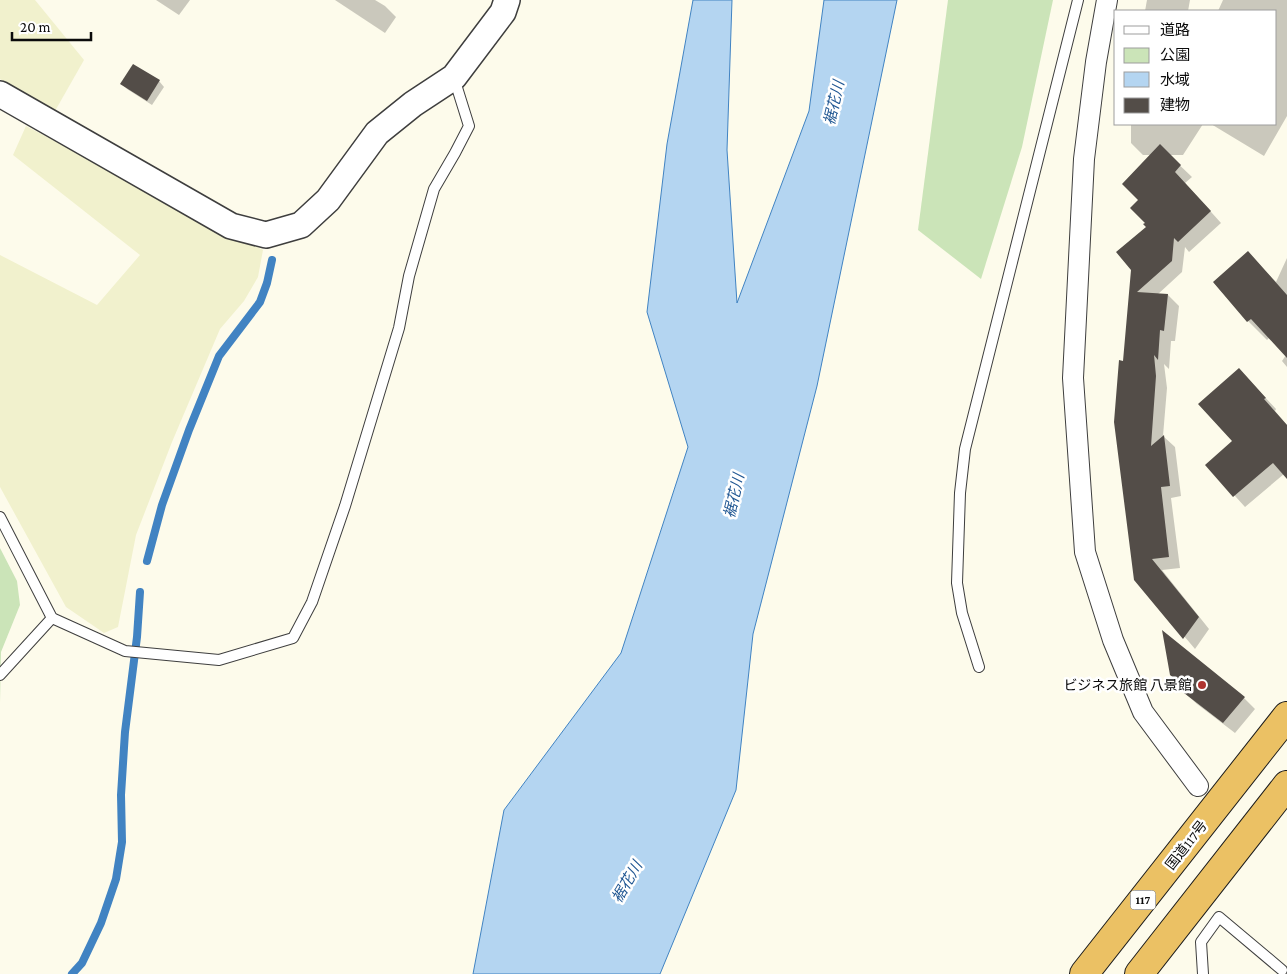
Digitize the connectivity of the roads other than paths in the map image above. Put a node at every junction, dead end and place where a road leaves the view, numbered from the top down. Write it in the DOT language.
graph roads {
  1 [pos="507,0"];
  2 [pos="1078,0"];
  3 [pos="1107,0"];
  4 [pos="454,77"];
  5 [pos="0,94"];
  6 [pos="0,517"];
  7 [pos="52,618"];
  8 [pos="979,667"];
  9 [pos="0,675"];
  10 [pos="1287,716"];
  11 [pos="1287,785"];
  12 [pos="1198,786"];
  13 [pos="1282,972"];
  14 [pos="1084,974"];
  15 [pos="1139,974"];
  16 [pos="1203,974"];
  1 -- 4 [label="street"];
  2 -- 8 [label="lane"];
  3 -- 12 [label="street"];
  4 -- 5 [label="street"];
  4 -- 7 [label="lane"];
  6 -- 7 [label="lane"];
  7 -- 9 [label="lane"];
  10 -- 14 [label="highway, 国道117号 / 117"];
  11 -- 15 [label="highway"];
  13 -- 16 [label="lane"];
}
